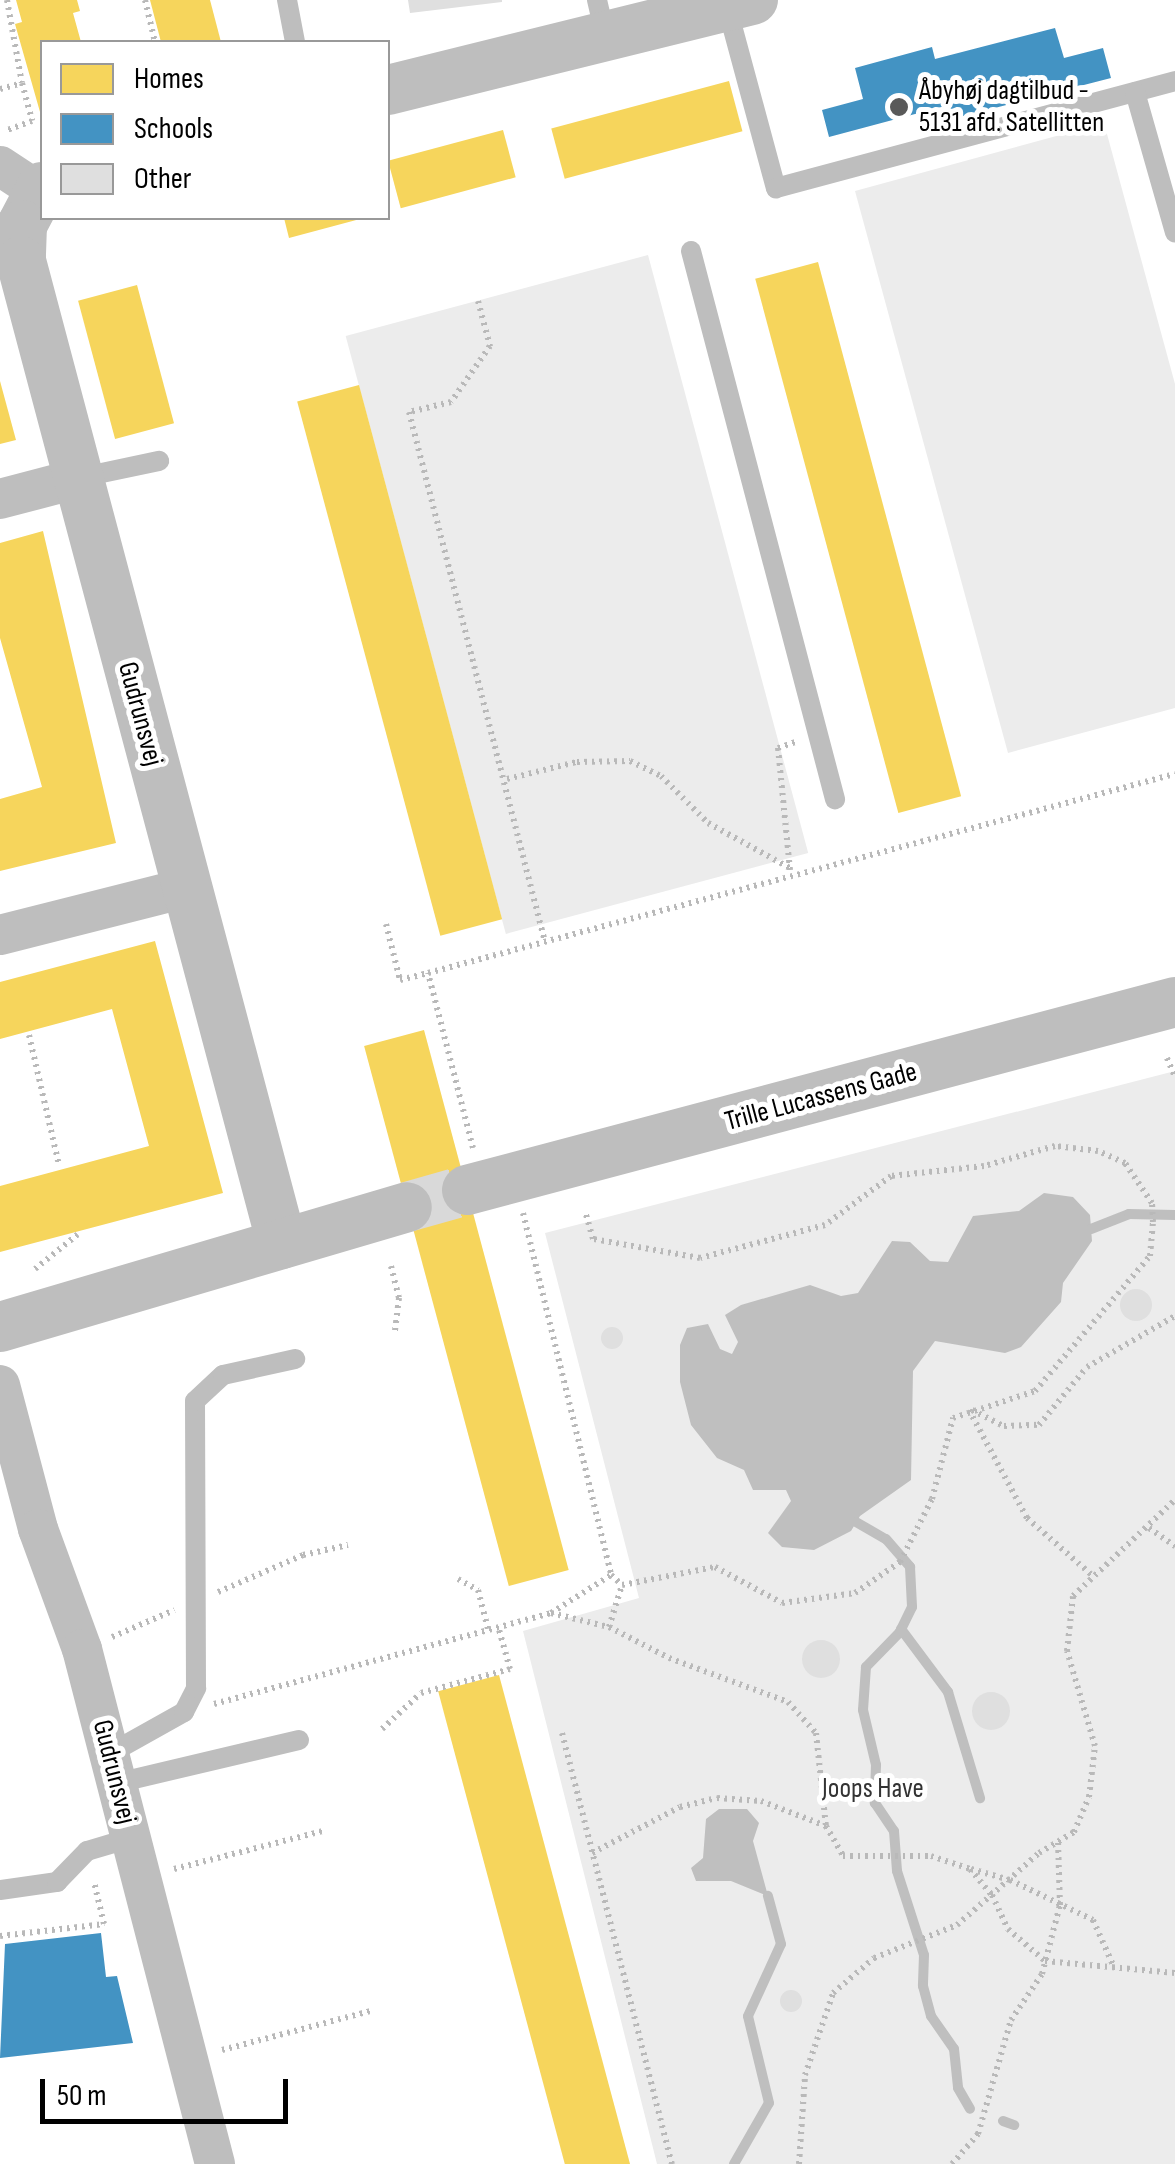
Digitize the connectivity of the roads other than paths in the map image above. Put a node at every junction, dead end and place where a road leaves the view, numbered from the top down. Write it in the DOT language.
graph roads {
  1 [pos="287,0"];
  2 [pos="740,3"];
  3 [pos="601,19"];
  4 [pos="295,40"];
  5 [pos="1175,81"];
  6 [pos="390,89"];
  7 [pos="1135,92"];
  8 [pos="27,181"];
  9 [pos="1175,232"];
  10 [pos="692,251"];
  11 [pos="159,460"];
  12 [pos="76,479"];
  13 [pos="0,498"];
  14 [pos="835,799"];
  15 [pos="186,888"];
  16 [pos="0,935"];
  17 [pos="1175,1002"];
  18 [pos="488,1185"];
  19 [pos="407,1206"];
  20 [pos="282,1244"];
  21 [pos="0,1327"];
  22 [pos="295,1360"];
  23 [pos="0,1385"];
  24 [pos="298,1740"];
  25 [pos="113,1769"];
  26 [pos="131,1838"];
  27 [pos="0,1890"];
  28 [pos="215,2164"];
  1 -- 4 [label="lane"];
  2 -- 3 [label="street"];
  2 -- 7 [label="lane"];
  3 -- 6 [label="street"];
  5 -- 7 [label="lane"];
  7 -- 9 [label="lane"];
  8 -- 12 [label="street, Gudrunsvej"];
  10 -- 14 [label="lane"];
  11 -- 12 [label="lane"];
  12 -- 13 [label="street"];
  12 -- 15 [label="street, Gudrunsvej"];
  15 -- 16 [label="street"];
  15 -- 20 [label="street, Gudrunsvej"];
  17 -- 18 [label="street, Trille Lucassens Gade"];
  19 -- 20 [label="street"];
  20 -- 21 [label="street"];
  22 -- 25 [label="lane"];
  23 -- 25 [label="street, Gudrunsvej"];
  24 -- 25 [label="lane"];
  25 -- 26 [label="street, Gudrunsvej"];
  26 -- 27 [label="lane"];
  26 -- 28 [label="street, Gudrunsvej"];
}
